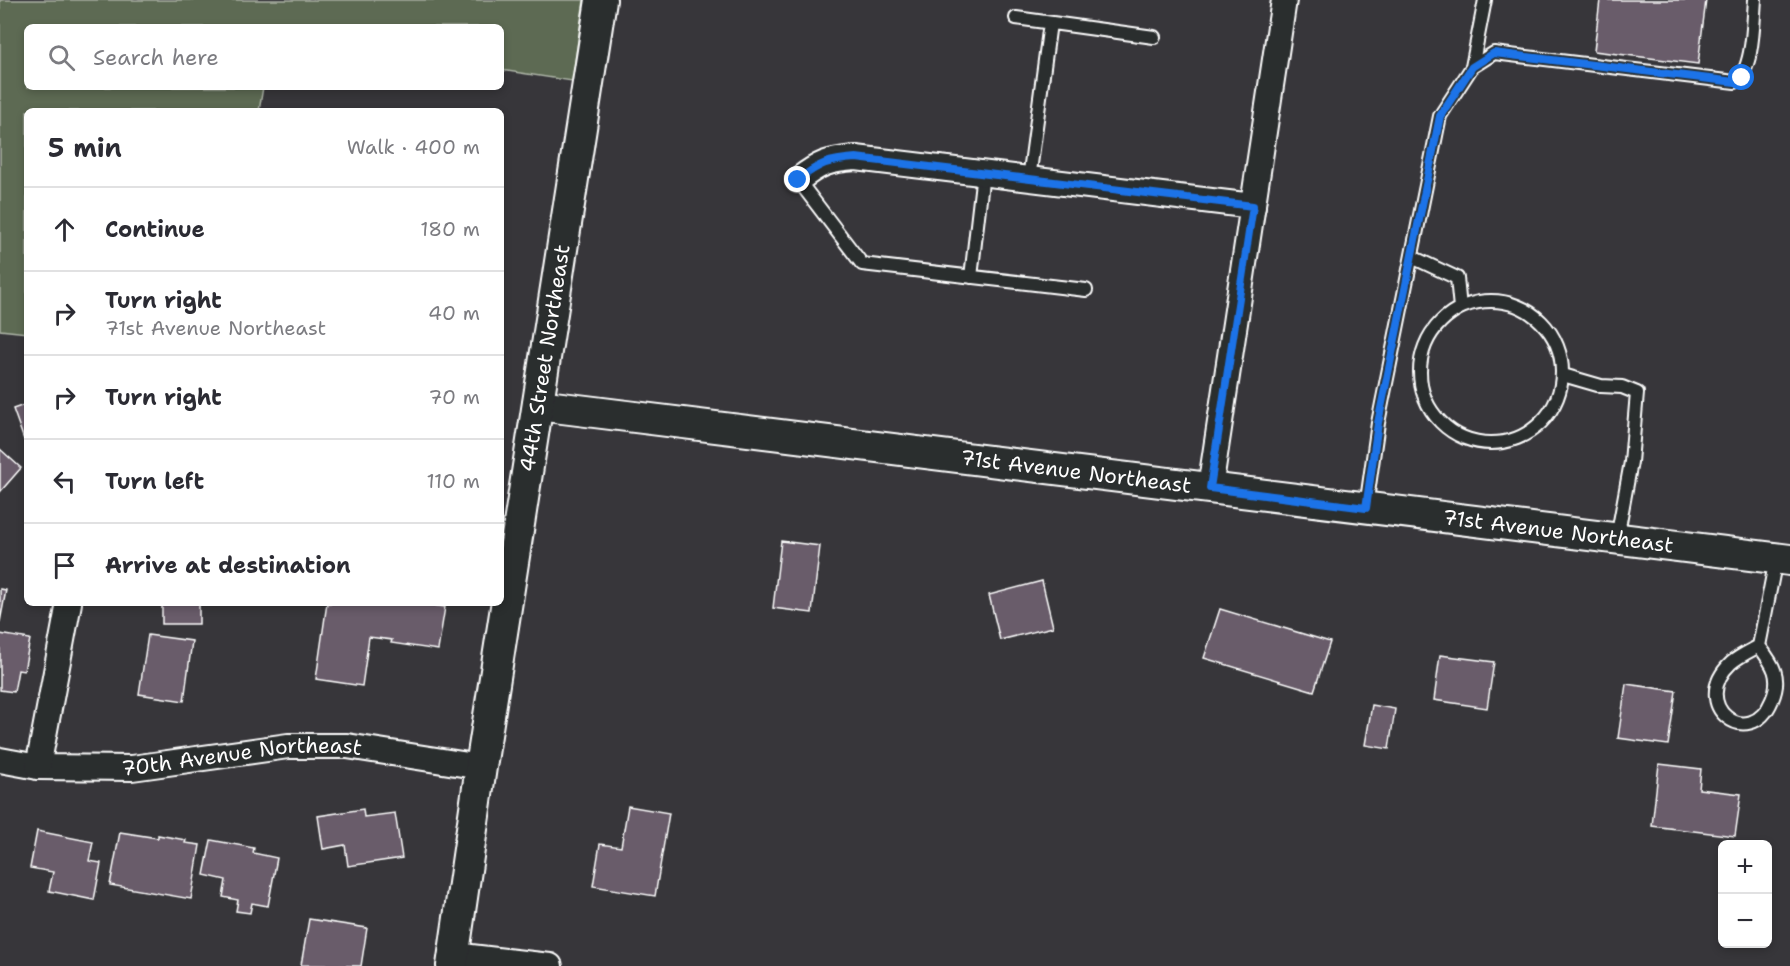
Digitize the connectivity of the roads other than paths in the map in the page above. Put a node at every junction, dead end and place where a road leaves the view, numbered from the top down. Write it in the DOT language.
graph roads {
  1 [pos="601,0"];
  2 [pos="1284,0"];
  3 [pos="1485,0"];
  4 [pos="1755,0"];
  5 [pos="1016,18"];
  6 [pos="1050,23"];
  7 [pos="1154,37"];
  8 [pos="1472,67"];
  9 [pos="983,173"];
  10 [pos="1029,179"];
  11 [pos="798,180"];
  12 [pos="1253,206"];
  13 [pos="1412,257"];
  14 [pos="971,277"];
  15 [pos="1086,290"];
  16 [pos="1460,308"];
  17 [pos="1563,375"];
  18 [pos="538,405"];
  19 [pos="1210,488"];
  20 [pos="1366,508"];
  21 [pos="1617,539"];
  22 [pos="1783,560"];
  23 [pos="68,606"];
  24 [pos="1759,646"];
  25 [pos="0,760"];
  26 [pos="38,767"];
  27 [pos="481,767"];
  28 [pos="453,961"];
  29 [pos="550,966"];
  1 -- 18 [label="street, 44th Street Northeast"];
  2 -- 12 [label="street"];
  3 -- 8 [label="lane"];
  4 -- 8 [label="lane"];
  5 -- 6 [label="lane"];
  6 -- 7 [label="lane"];
  6 -- 10 [label="lane"];
  8 -- 13 [label="lane"];
  9 -- 10 [label="street"];
  9 -- 11 [label="street"];
  9 -- 14 [label="lane"];
  10 -- 12 [label="street"];
  11 -- 14 [label="lane"];
  12 -- 19 [label="street"];
  13 -- 16 [label="lane"];
  13 -- 20 [label="lane"];
  14 -- 15 [label="lane"];
  16 -- 17 [label="lane"];
  16 -- 17 [label="lane"];
  17 -- 21 [label="lane"];
  18 -- 19 [label="street, 71st Avenue Northeast"];
  18 -- 27 [label="street, 44th Street Northeast"];
  19 -- 20 [label="street, 71st Avenue Northeast"];
  20 -- 21 [label="street, 71st Avenue Northeast"];
  21 -- 22 [label="street, 71st Avenue Northeast"];
  22 -- 24 [label="lane"];
  23 -- 26 [label="street"];
  24 -- 24 [label="lane"];
  25 -- 26 [label="street, 70th Avenue Northeast"];
  26 -- 27 [label="street, 70th Avenue Northeast"];
  27 -- 28 [label="street, 44th Street Northeast"];
  28 -- 29 [label="street"];
}
